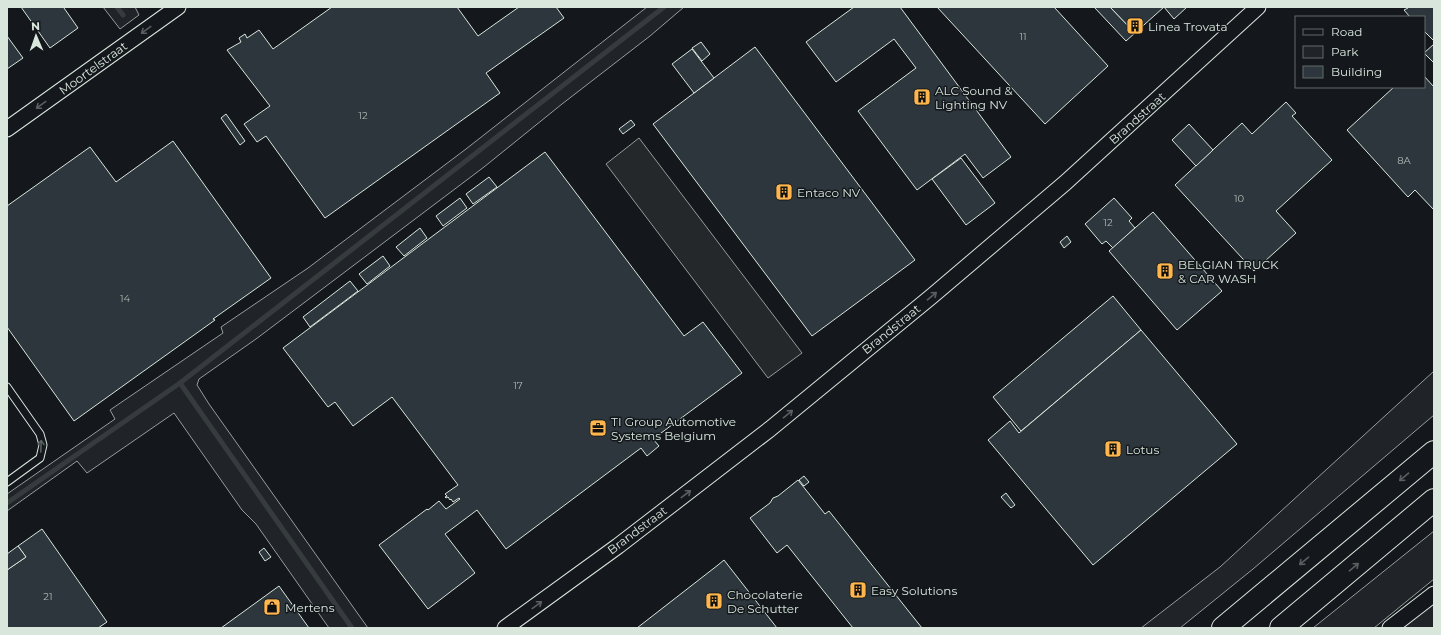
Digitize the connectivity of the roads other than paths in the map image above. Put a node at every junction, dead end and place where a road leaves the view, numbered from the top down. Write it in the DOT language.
graph roads {
  1 [pos="178,7"];
  2 [pos="1258,7"];
  3 [pos="7,129"];
  4 [pos="7,387"];
  5 [pos="1434,452"];
  6 [pos="7,482"];
  7 [pos="1434,500"];
  8 [pos="1434,594"];
  9 [pos="505,628"];
  10 [pos="1223,628"];
  11 [pos="1281,628"];
  12 [pos="1390,628"];
  1 -- 3 [label="street, Moortelstraat, one-way"];
  9 -- 2 [label="street, Brandstraat, one-way"];
  6 -- 4 [label="lane, one-way"];
  5 -- 10 [label="highway, one-way"];
  11 -- 7 [label="highway, one-way"];
  8 -- 12 [label="street"];
}
